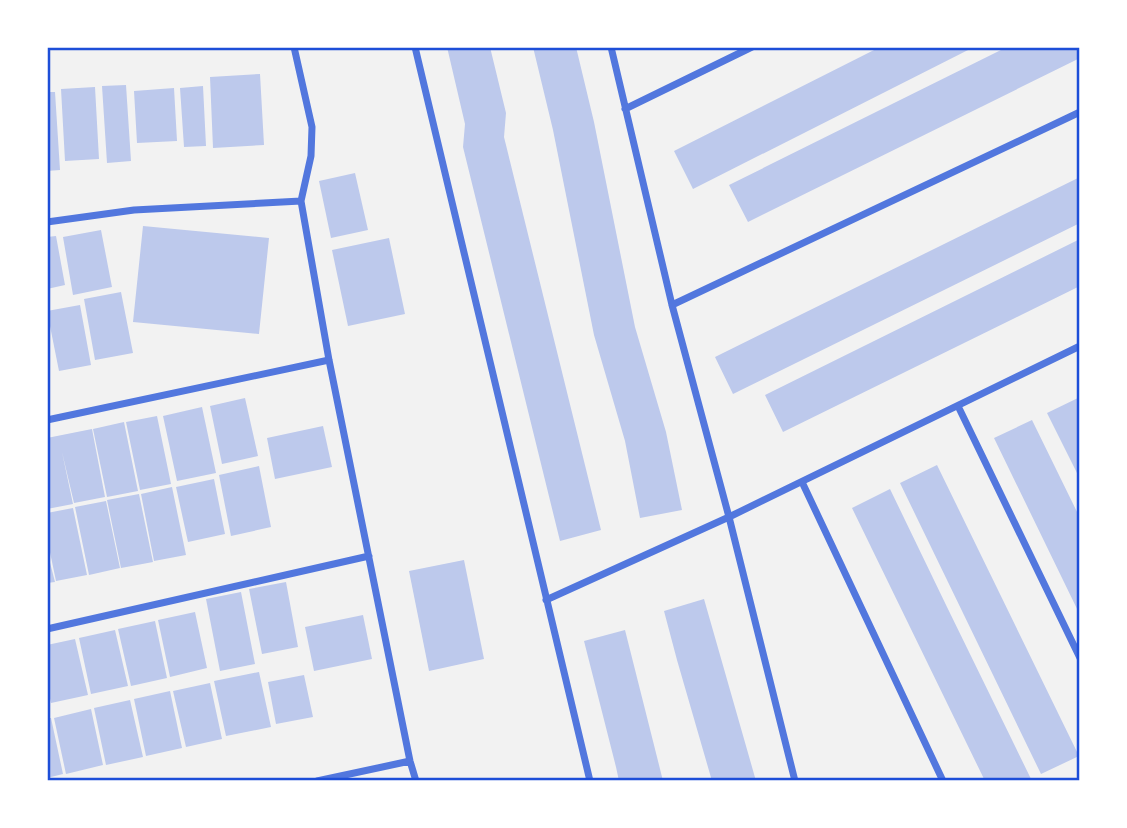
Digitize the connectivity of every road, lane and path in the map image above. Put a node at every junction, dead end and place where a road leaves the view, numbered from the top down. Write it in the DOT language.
graph roads {
  1 [pos="295,47"];
  2 [pos="415,47"];
  3 [pos="611,47"];
  4 [pos="752,47"];
  5 [pos="625,109"];
  6 [pos="1080,112"];
  7 [pos="301,201"];
  8 [pos="47,222"];
  9 [pos="671,305"];
  10 [pos="1080,345"];
  11 [pos="329,360"];
  12 [pos="958,406"];
  13 [pos="47,420"];
  14 [pos="802,482"];
  15 [pos="729,517"];
  16 [pos="369,556"];
  17 [pos="546,600"];
  18 [pos="47,629"];
  19 [pos="1080,658"];
  20 [pos="410,761"];
  21 [pos="317,781"];
  22 [pos="416,781"];
  23 [pos="590,781"];
  24 [pos="795,781"];
  25 [pos="943,781"];
  1 -- 7 [label="street"];
  2 -- 17 [label="street"];
  3 -- 5 [label="street"];
  4 -- 5 [label="street"];
  5 -- 9 [label="street"];
  6 -- 9 [label="street"];
  7 -- 8 [label="street"];
  7 -- 11 [label="street"];
  9 -- 15 [label="street"];
  10 -- 12 [label="street"];
  11 -- 13 [label="street"];
  11 -- 16 [label="street"];
  12 -- 14 [label="street"];
  12 -- 19 [label="street"];
  14 -- 15 [label="street"];
  14 -- 25 [label="street"];
  15 -- 17 [label="street"];
  15 -- 24 [label="street"];
  16 -- 18 [label="street"];
  16 -- 20 [label="street"];
  17 -- 23 [label="street"];
  20 -- 21 [label="street"];
  20 -- 22 [label="street"];
}
